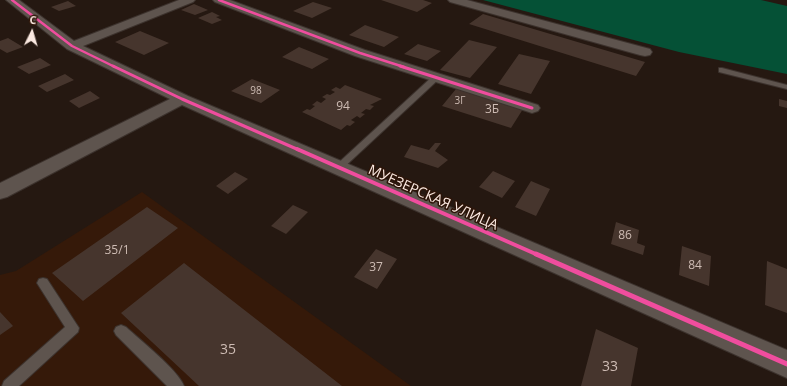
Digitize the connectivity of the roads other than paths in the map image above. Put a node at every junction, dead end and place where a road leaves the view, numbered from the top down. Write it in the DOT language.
graph roads {
  1 [pos="12,0"];
  2 [pos="188,0"];
  3 [pos="220,0"];
  4 [pos="454,0"];
  5 [pos="72,46"];
  6 [pos="645,52"];
  7 [pos="722,70"];
  8 [pos="436,78"];
  9 [pos="787,87"];
  10 [pos="182,99"];
  11 [pos="532,108"];
  12 [pos="338,168"];
  13 [pos="0,192"];
  14 [pos="43,283"];
  15 [pos="121,331"];
  16 [pos="787,364"];
  17 [pos="9,386"];
  18 [pos="177,386"];
  1 -- 5 [label="street, МУЕЗЕРСКАЯ УЛИЦА"];
  2 -- 5 [label="street"];
  3 -- 8 [label="street"];
  4 -- 6 [label="street"];
  5 -- 10 [label="street, МУЕЗЕРСКАЯ УЛИЦА"];
  7 -- 9 [label="lane"];
  8 -- 11 [label="street"];
  8 -- 12 [label="lane"];
  10 -- 12 [label="street, МУЕЗЕРСКАЯ УЛИЦА"];
  10 -- 13 [label="street"];
  12 -- 16 [label="street, МУЕЗЕРСКАЯ УЛИЦА"];
  14 -- 17 [label="lane"];
  15 -- 18 [label="lane"];
}
